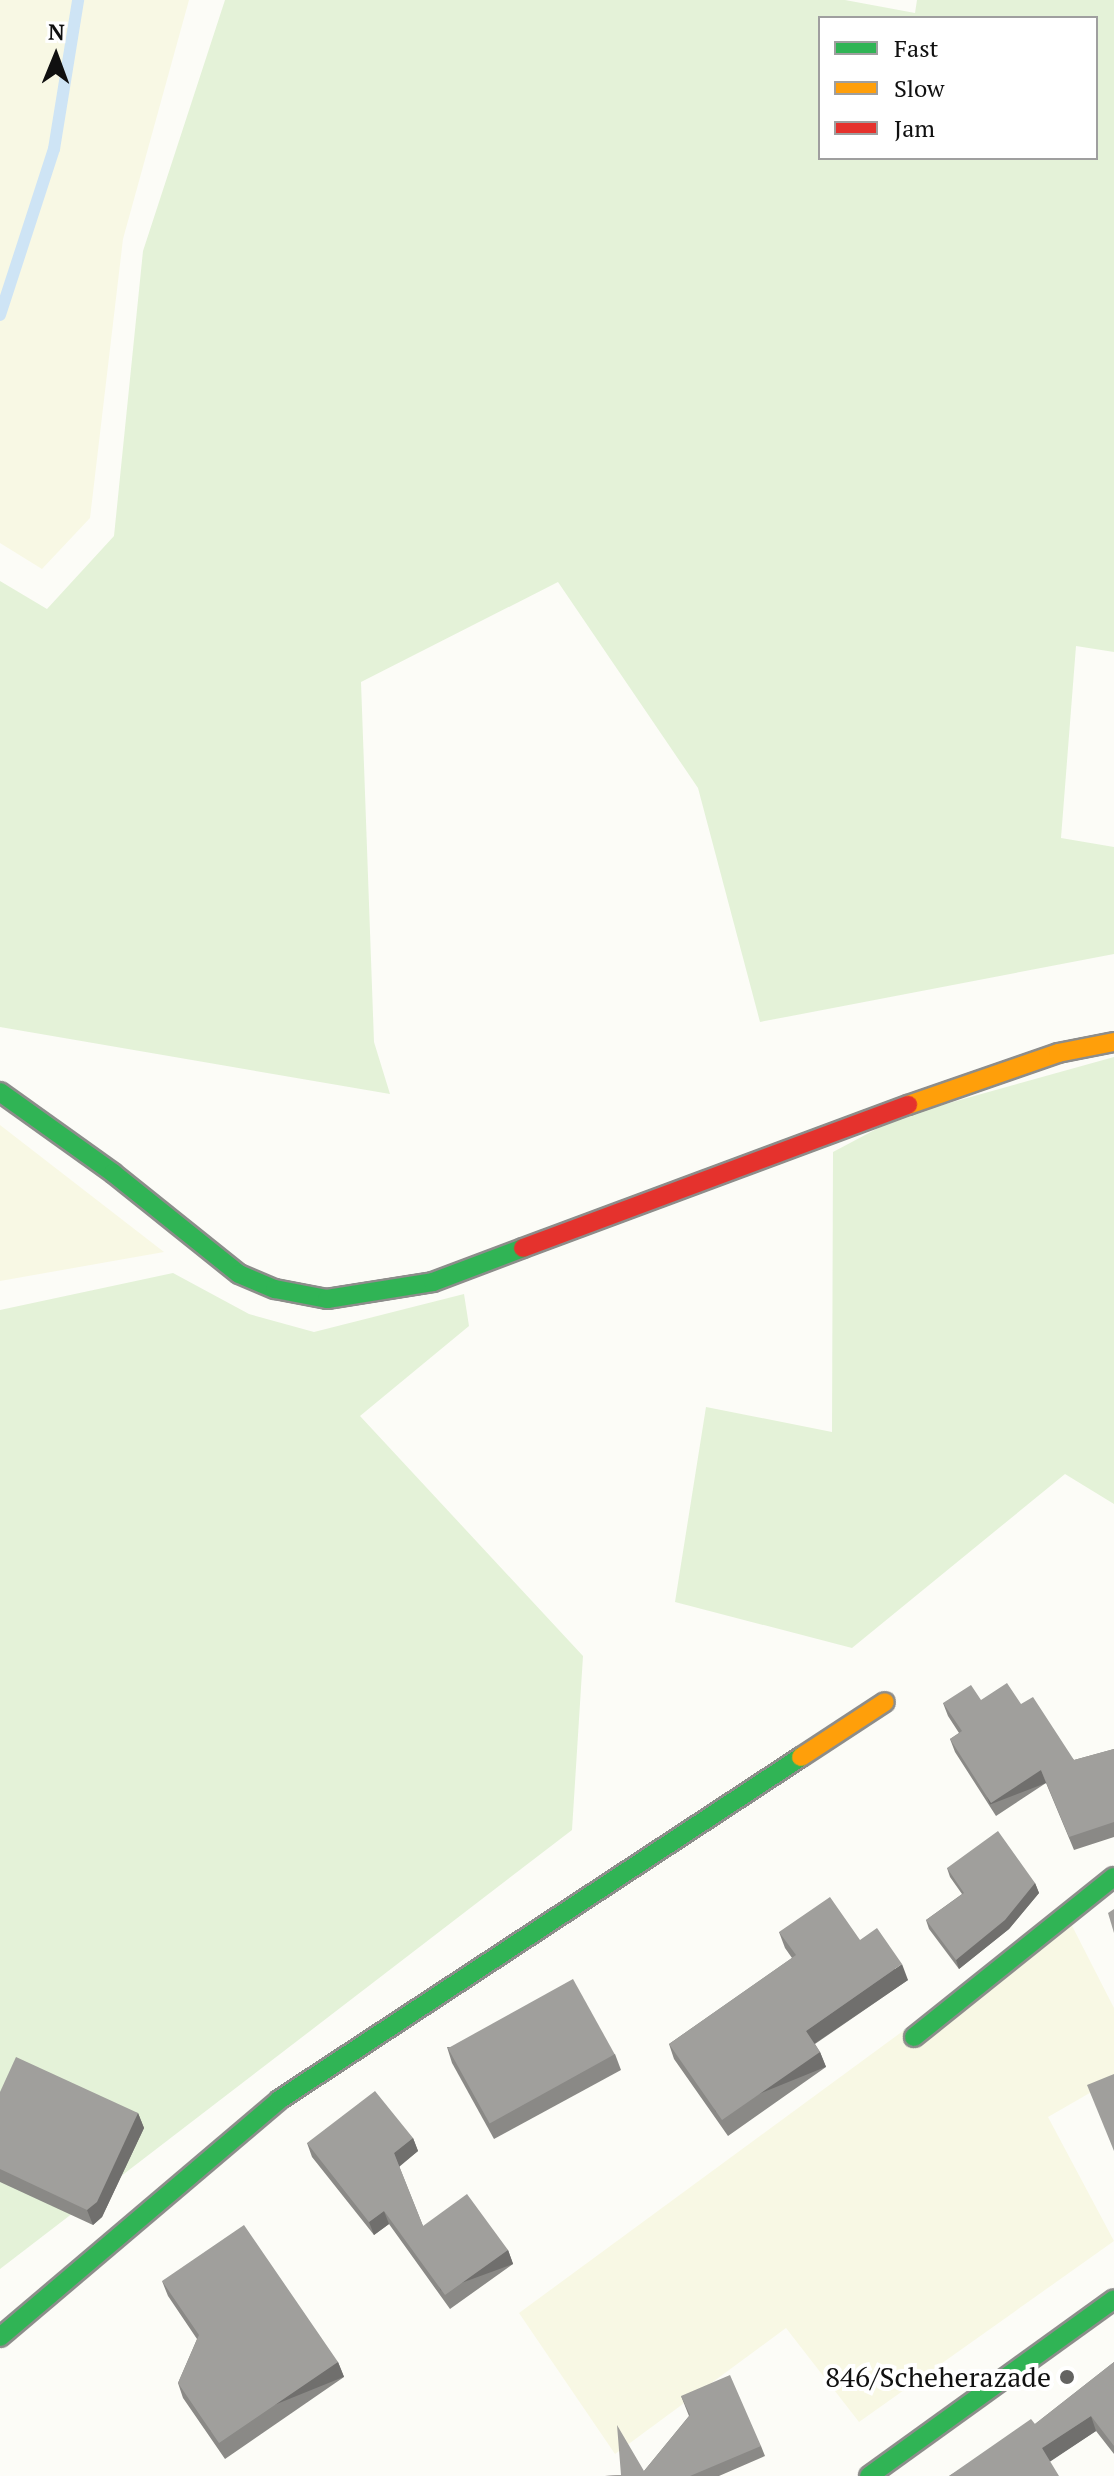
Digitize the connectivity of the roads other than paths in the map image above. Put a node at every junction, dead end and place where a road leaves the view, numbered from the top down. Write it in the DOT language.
graph roads {
  1 [pos="1114,1042"];
  2 [pos="0,1092"];
  3 [pos="885,1702"];
  4 [pos="1114,1877"];
  5 [pos="914,2037"];
  6 [pos="1114,2299"];
  7 [pos="0,2337"];
  8 [pos="869,2476"];
  1 -- 2 [label="street"];
  3 -- 7 [label="street"];
  4 -- 5 [label="street"];
  6 -- 8 [label="street"];
}
